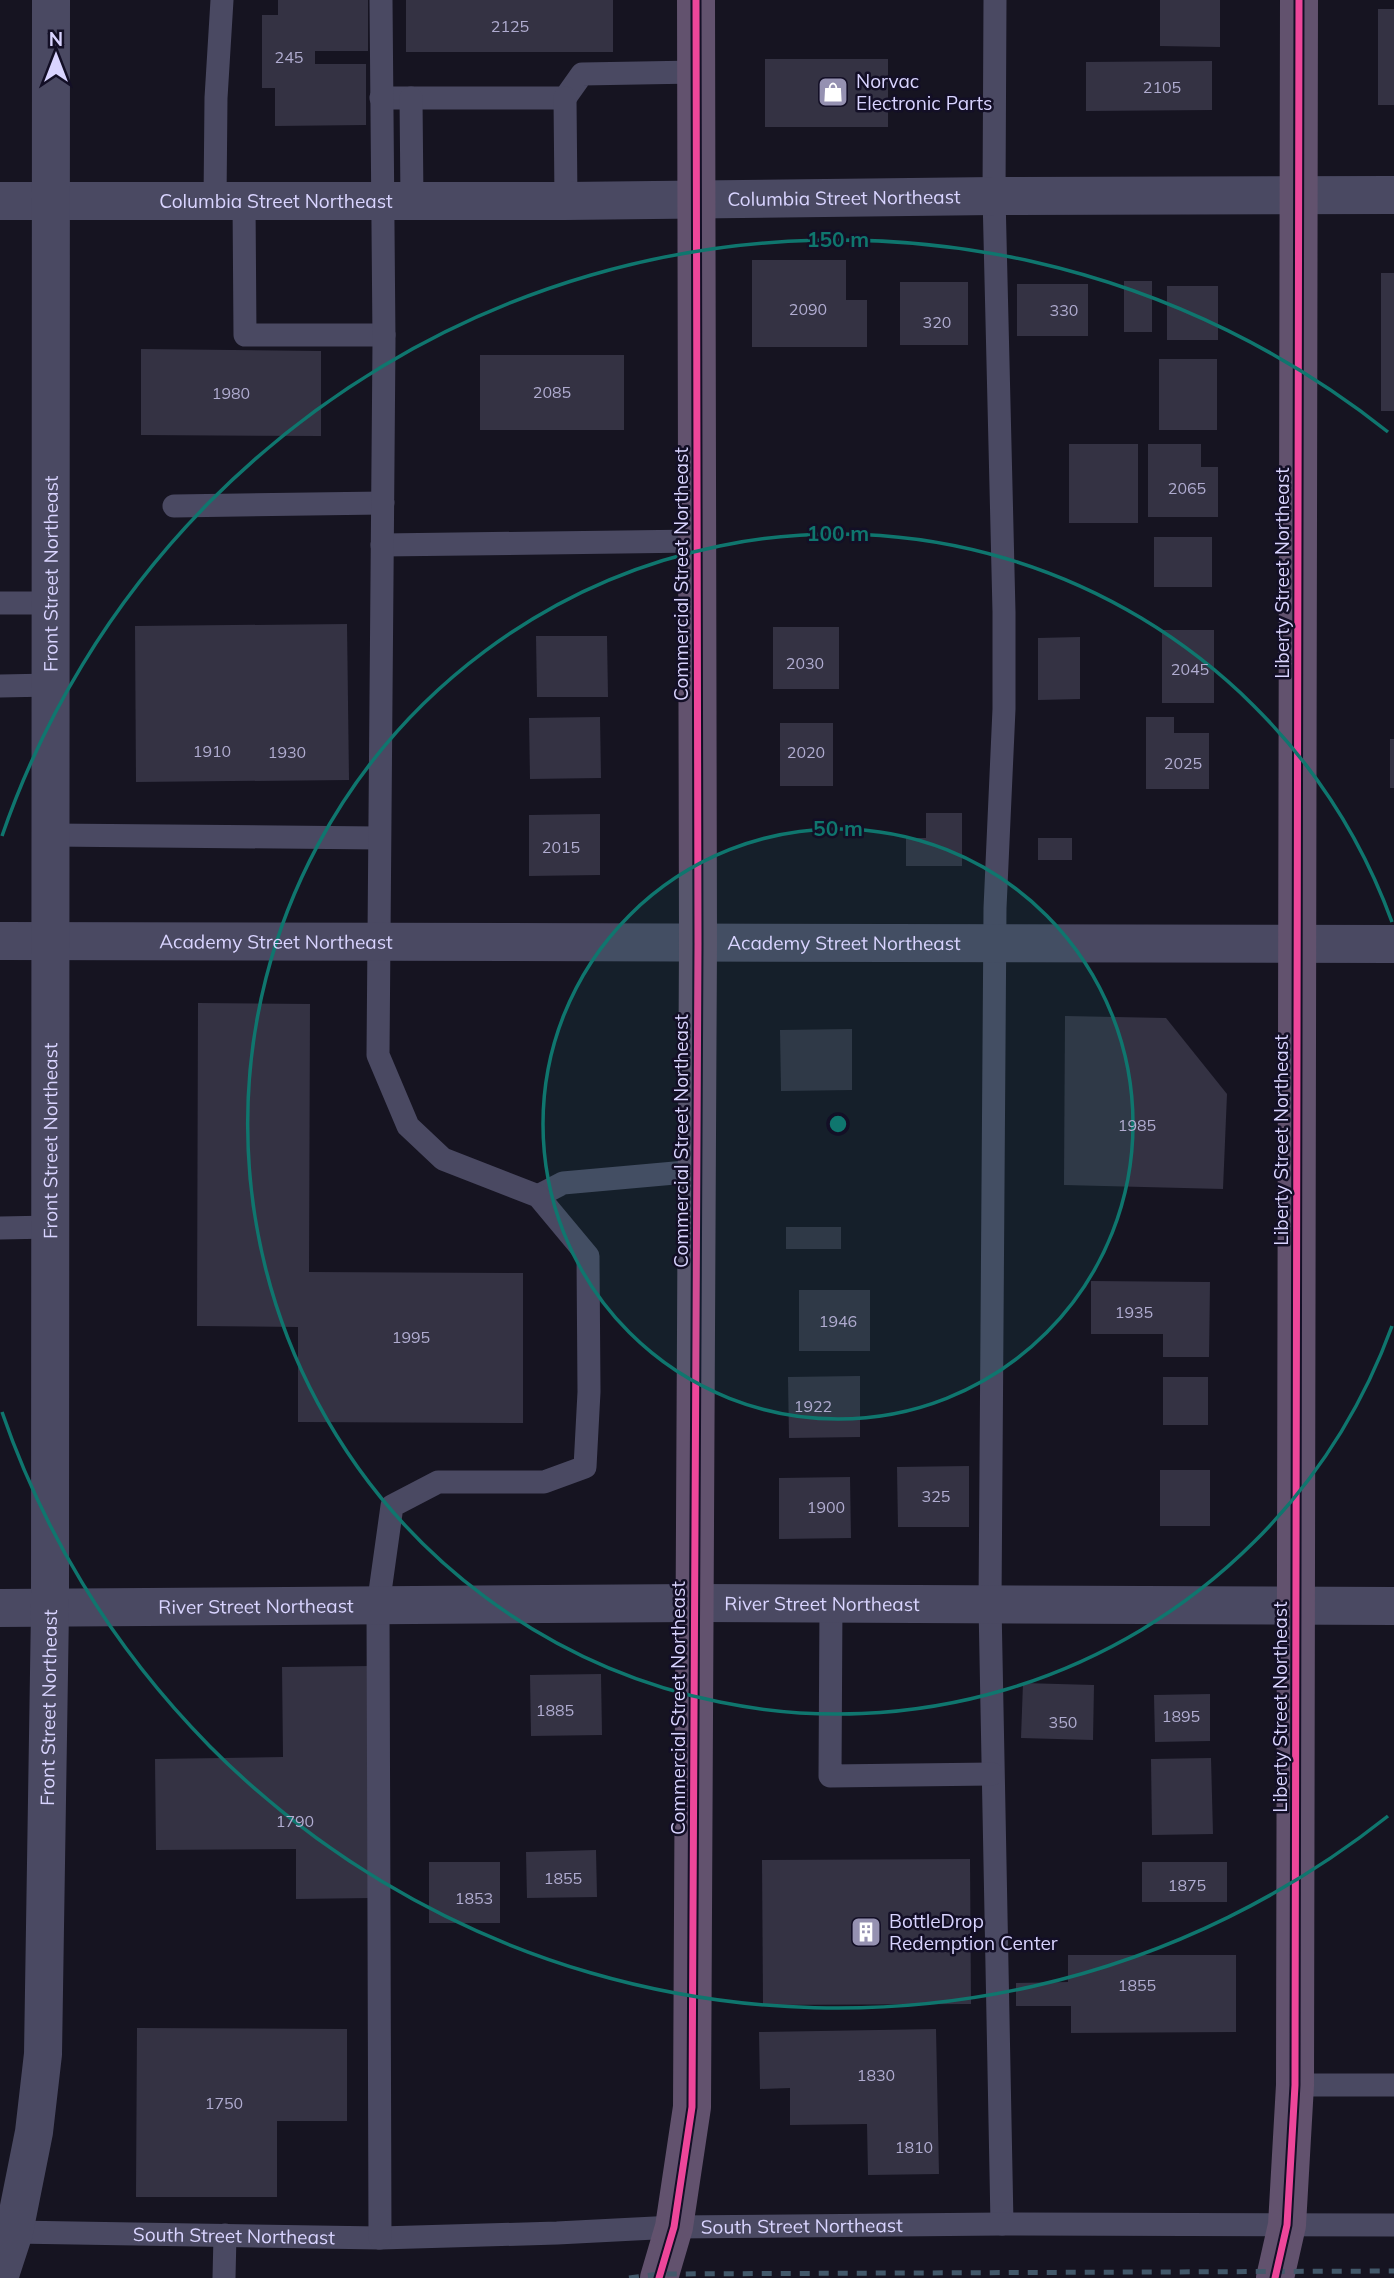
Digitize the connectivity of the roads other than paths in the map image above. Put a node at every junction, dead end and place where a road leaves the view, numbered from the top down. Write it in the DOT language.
graph roads {
  1 [pos="51,0"];
  2 [pos="222,0"];
  3 [pos="381,0"];
  4 [pos="696,0"];
  5 [pos="995,0"];
  6 [pos="1298,0"];
  7 [pos="696,72"];
  8 [pos="381,98"];
  9 [pos="411,98"];
  10 [pos="565,98"];
  11 [pos="1394,194"];
  12 [pos="1299,195"];
  13 [pos="994,196"];
  14 [pos="0,201"];
  15 [pos="51,201"];
  16 [pos="229,201"];
  17 [pos="566,201"];
  18 [pos="697,201"];
  19 [pos="397,202"];
  20 [pos="384,335"];
  21 [pos="383,503"];
  22 [pos="174,506"];
  23 [pos="697,541"];
  24 [pos="382,545"];
  25 [pos="0,603"];
  26 [pos="51,603"];
  27 [pos="51,685"];
  28 [pos="0,686"];
  29 [pos="51,835"];
  30 [pos="379,838"];
  31 [pos="0,941"];
  32 [pos="51,941"];
  33 [pos="378,942"];
  34 [pos="698,943"];
  35 [pos="996,944"];
  36 [pos="1394,944"];
  37 [pos="1298,945"];
  38 [pos="697,1171"];
  39 [pos="538,1196"];
  40 [pos="51,1227"];
  41 [pos="0,1228"];
  42 [pos="694,1603"];
  43 [pos="831,1603"];
  44 [pos="990,1605"];
  45 [pos="378,1606"];
  46 [pos="1394,1606"];
  47 [pos="1296,1607"];
  48 [pos="0,1608"];
  49 [pos="50,1609"];
  50 [pos="992,1774"];
  51 [pos="1295,2085"];
  52 [pos="1394,2085"];
  53 [pos="1002,2224"];
  54 [pos="1287,2225"];
  55 [pos="1394,2225"];
  56 [pos="674,2227"];
  57 [pos="7,2232"];
  58 [pos="225,2235"];
  59 [pos="380,2238"];
  60 [pos="0,2275"];
  61 [pos="224,2278"];
  62 [pos="659,2278"];
  63 [pos="1275,2278"];
  1 -- 15 [label="street, Front Street Northeast"];
  2 -- 16 [label="lane"];
  3 -- 8 [label="lane"];
  4 -- 7 [label="highway, Commercial Street Northeast"];
  5 -- 13 [label="lane"];
  6 -- 12 [label="highway, Liberty Street Northeast"];
  7 -- 10 [label="lane"];
  7 -- 18 [label="highway, Commercial Street Northeast"];
  8 -- 9 [label="lane"];
  8 -- 19 [label="lane"];
  9 -- 10 [label="lane"];
  9 -- 19 [label="lane"];
  10 -- 17 [label="lane"];
  11 -- 12 [label="street, Columbia Street Northeast"];
  12 -- 13 [label="street, Columbia Street Northeast"];
  12 -- 37 [label="highway, Liberty Street Northeast"];
  13 -- 18 [label="street, Columbia Street Northeast"];
  13 -- 35 [label="lane"];
  14 -- 15 [label="street, Columbia Street Northeast"];
  15 -- 16 [label="street, Columbia Street Northeast"];
  15 -- 26 [label="street, Front Street Northeast"];
  16 -- 19 [label="street, Columbia Street Northeast"];
  16 -- 20 [label="lane"];
  17 -- 18 [label="street, Columbia Street Northeast"];
  17 -- 19 [label="street, Columbia Street Northeast"];
  18 -- 23 [label="highway, Commercial Street Northeast"];
  19 -- 20 [label="lane"];
  20 -- 21 [label="lane"];
  21 -- 22 [label="lane"];
  21 -- 24 [label="lane"];
  23 -- 24 [label="lane"];
  23 -- 34 [label="highway, Commercial Street Northeast"];
  24 -- 30 [label="lane"];
  25 -- 26 [label="lane"];
  26 -- 27 [label="street, Front Street Northeast"];
  27 -- 28 [label="lane"];
  27 -- 29 [label="street, Front Street Northeast"];
  29 -- 30 [label="lane"];
  29 -- 32 [label="street, Front Street Northeast"];
  30 -- 33 [label="lane"];
  31 -- 32 [label="street, Academy Street Northeast"];
  32 -- 33 [label="street, Academy Street Northeast"];
  32 -- 40 [label="street, Front Street Northeast"];
  33 -- 34 [label="street, Academy Street Northeast"];
  33 -- 39 [label="lane"];
  34 -- 35 [label="street, Academy Street Northeast"];
  34 -- 38 [label="highway, Commercial Street Northeast"];
  35 -- 37 [label="street, Academy Street Northeast"];
  35 -- 44 [label="lane"];
  36 -- 37 [label="street, Academy Street Northeast"];
  37 -- 47 [label="highway, Liberty Street Northeast"];
  38 -- 39 [label="lane"];
  38 -- 42 [label="highway, Commercial Street Northeast"];
  39 -- 45 [label="lane"];
  40 -- 41 [label="lane"];
  40 -- 49 [label="street, Front Street Northeast"];
  42 -- 43 [label="street, River Street Northeast"];
  42 -- 45 [label="street, River Street Northeast"];
  42 -- 56 [label="highway, Commercial Street Northeast"];
  43 -- 44 [label="street, River Street Northeast"];
  43 -- 50 [label="lane"];
  44 -- 47 [label="street, River Street Northeast"];
  44 -- 50 [label="lane"];
  45 -- 49 [label="street, River Street Northeast"];
  45 -- 59 [label="lane"];
  46 -- 47 [label="street, River Street Northeast"];
  47 -- 51 [label="highway, Liberty Street Northeast"];
  48 -- 49 [label="street, River Street Northeast"];
  49 -- 57 [label="street, Front Street Northeast"];
  50 -- 53 [label="lane"];
  51 -- 52 [label="lane"];
  51 -- 54 [label="highway, Liberty Street Northeast"];
  53 -- 54 [label="lane, South Street Northeast"];
  53 -- 56 [label="lane, South Street Northeast"];
  54 -- 55 [label="lane, South Street Northeast"];
  54 -- 63 [label="highway, Liberty Street Northeast"];
  56 -- 59 [label="lane, South Street Northeast"];
  56 -- 62 [label="highway, Commercial Street Northeast"];
  57 -- 58 [label="lane, South Street Northeast"];
  57 -- 60 [label="street, Front Street Northeast"];
  58 -- 59 [label="lane, South Street Northeast"];
  58 -- 61 [label="lane"];
}
